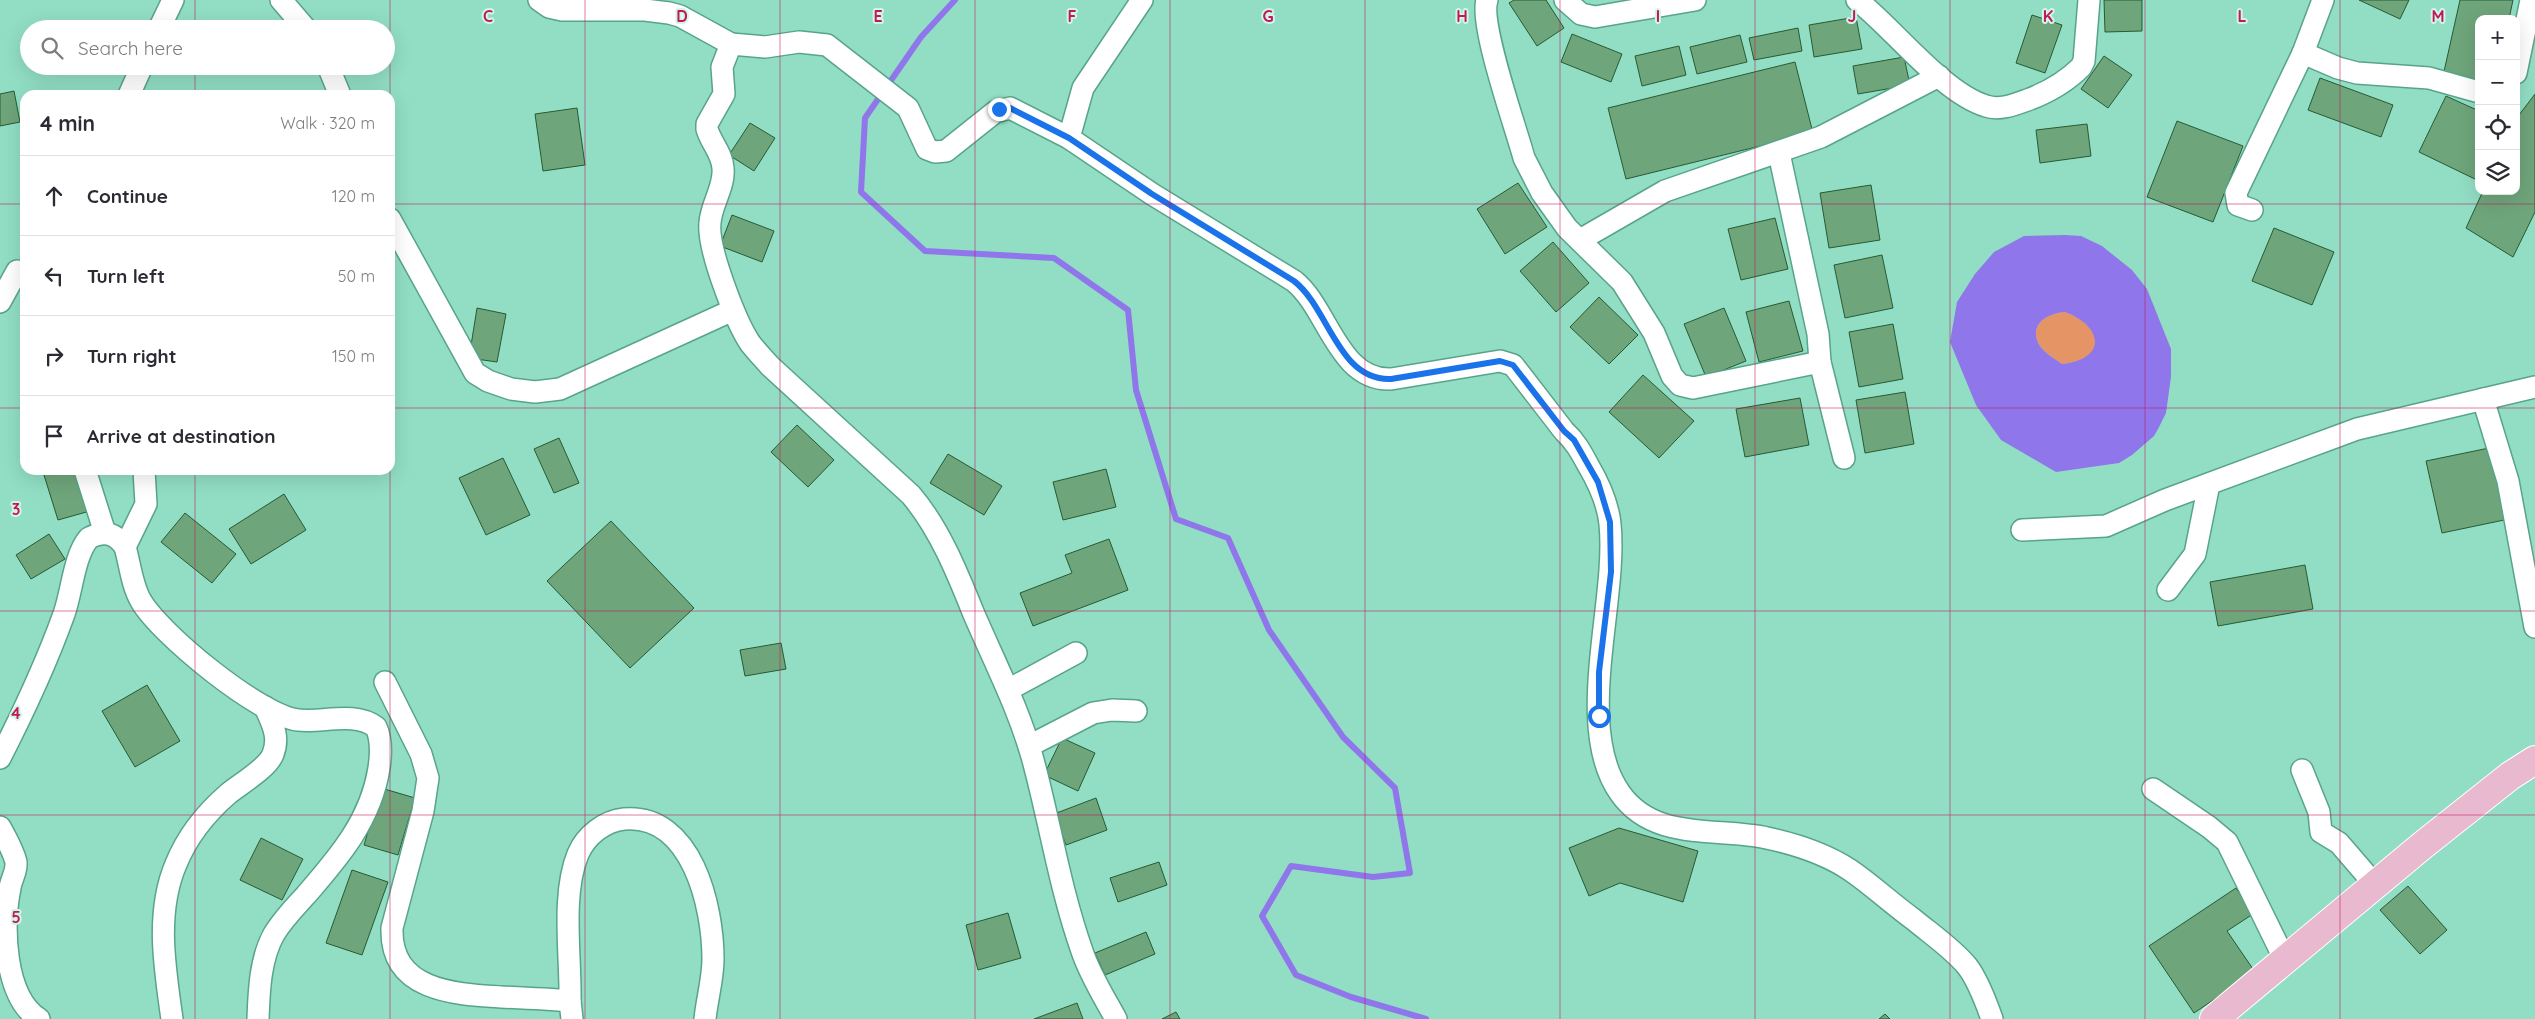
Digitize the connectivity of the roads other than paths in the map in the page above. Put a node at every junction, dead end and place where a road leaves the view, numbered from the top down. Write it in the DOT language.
graph roads {
  1 [pos="172,0"];
  2 [pos="281,0"];
  3 [pos="539,0"];
  4 [pos="1142,0"];
  5 [pos="1487,0"];
  6 [pos="1564,0"];
  7 [pos="1695,0"];
  8 [pos="1857,0"];
  9 [pos="2089,0"];
  10 [pos="2323,0"];
  11 [pos="2532,0"];
  12 [pos="164,20"];
  13 [pos="298,20"];
  14 [pos="731,44"];
  15 [pos="2303,53"];
  16 [pos="2519,60"];
  17 [pos="138,75"];
  18 [pos="332,75"];
  19 [pos="1939,76"];
  20 [pos="131,90"];
  21 [pos="338,90"];
  22 [pos="2475,91"];
  23 [pos="1069,138"];
  24 [pos="1779,153"];
  25 [pos="2252,210"];
  26 [pos="395,228"];
  27 [pos="1580,240"];
  28 [pos="14,269"];
  29 [pos="0,302"];
  30 [pos="734,310"];
  31 [pos="1820,362"];
  32 [pos="2535,387"];
  33 [pos="2483,399"];
  34 [pos="1844,458"];
  35 [pos="87,475"];
  36 [pos="144,475"];
  37 [pos="2209,484"];
  38 [pos="2022,530"];
  39 [pos="105,533"];
  40 [pos="125,546"];
  41 [pos="2168,590"];
  42 [pos="2535,627"];
  43 [pos="1076,653"];
  44 [pos="384,682"];
  45 [pos="1008,690"];
  46 [pos="265,707"];
  47 [pos="1136,711"];
  48 [pos="1028,746"];
  49 [pos="0,758"];
  50 [pos="2535,760"];
  51 [pos="2302,770"];
  52 [pos="2153,790"];
  53 [pos="0,827"];
  54 [pos="2376,886"];
  55 [pos="2285,960"];
  56 [pos="571,1010"];
  57 [pos="40,1019"];
  58 [pos="172,1019"];
  59 [pos="258,1019"];
  60 [pos="706,1019"];
  61 [pos="1116,1019"];
  62 [pos="1992,1019"];
  63 [pos="2214,1019"];
  1 -- 12 [label="street"];
  2 -- 13 [label="street"];
  3 -- 14 [label="street"];
  4 -- 23 [label="street"];
  5 -- 27 [label="street"];
  6 -- 7 [label="street"];
  8 -- 19 [label="street"];
  9 -- 19 [label="street"];
  10 -- 15 [label="street"];
  11 -- 16 [label="street"];
  14 -- 23 [label="street"];
  14 -- 30 [label="street"];
  15 -- 22 [label="street"];
  15 -- 25 [label="street"];
  17 -- 20 [label="street"];
  18 -- 21 [label="street"];
  19 -- 24 [label="street"];
  23 -- 62 [label="street"];
  24 -- 27 [label="street"];
  24 -- 31 [label="street"];
  26 -- 30 [label="street"];
  27 -- 31 [label="street"];
  28 -- 29 [label="street"];
  30 -- 45 [label="street"];
  31 -- 34 [label="street"];
  32 -- 33 [label="street"];
  33 -- 37 [label="street"];
  33 -- 42 [label="street"];
  35 -- 39 [label="street"];
  36 -- 40 [label="street"];
  37 -- 38 [label="street"];
  37 -- 41 [label="street"];
  39 -- 40 [label="street"];
  39 -- 49 [label="street"];
  40 -- 46 [label="street"];
  43 -- 45 [label="street"];
  44 -- 56 [label="street"];
  45 -- 48 [label="street"];
  46 -- 58 [label="street"];
  46 -- 59 [label="street"];
  47 -- 48 [label="street"];
  48 -- 61 [label="street"];
  50 -- 54 [label="main road"];
  51 -- 54 [label="street"];
  52 -- 55 [label="street"];
  53 -- 57 [label="street"];
  54 -- 55 [label="main road"];
  55 -- 63 [label="main road"];
  56 -- 60 [label="street"];
}
